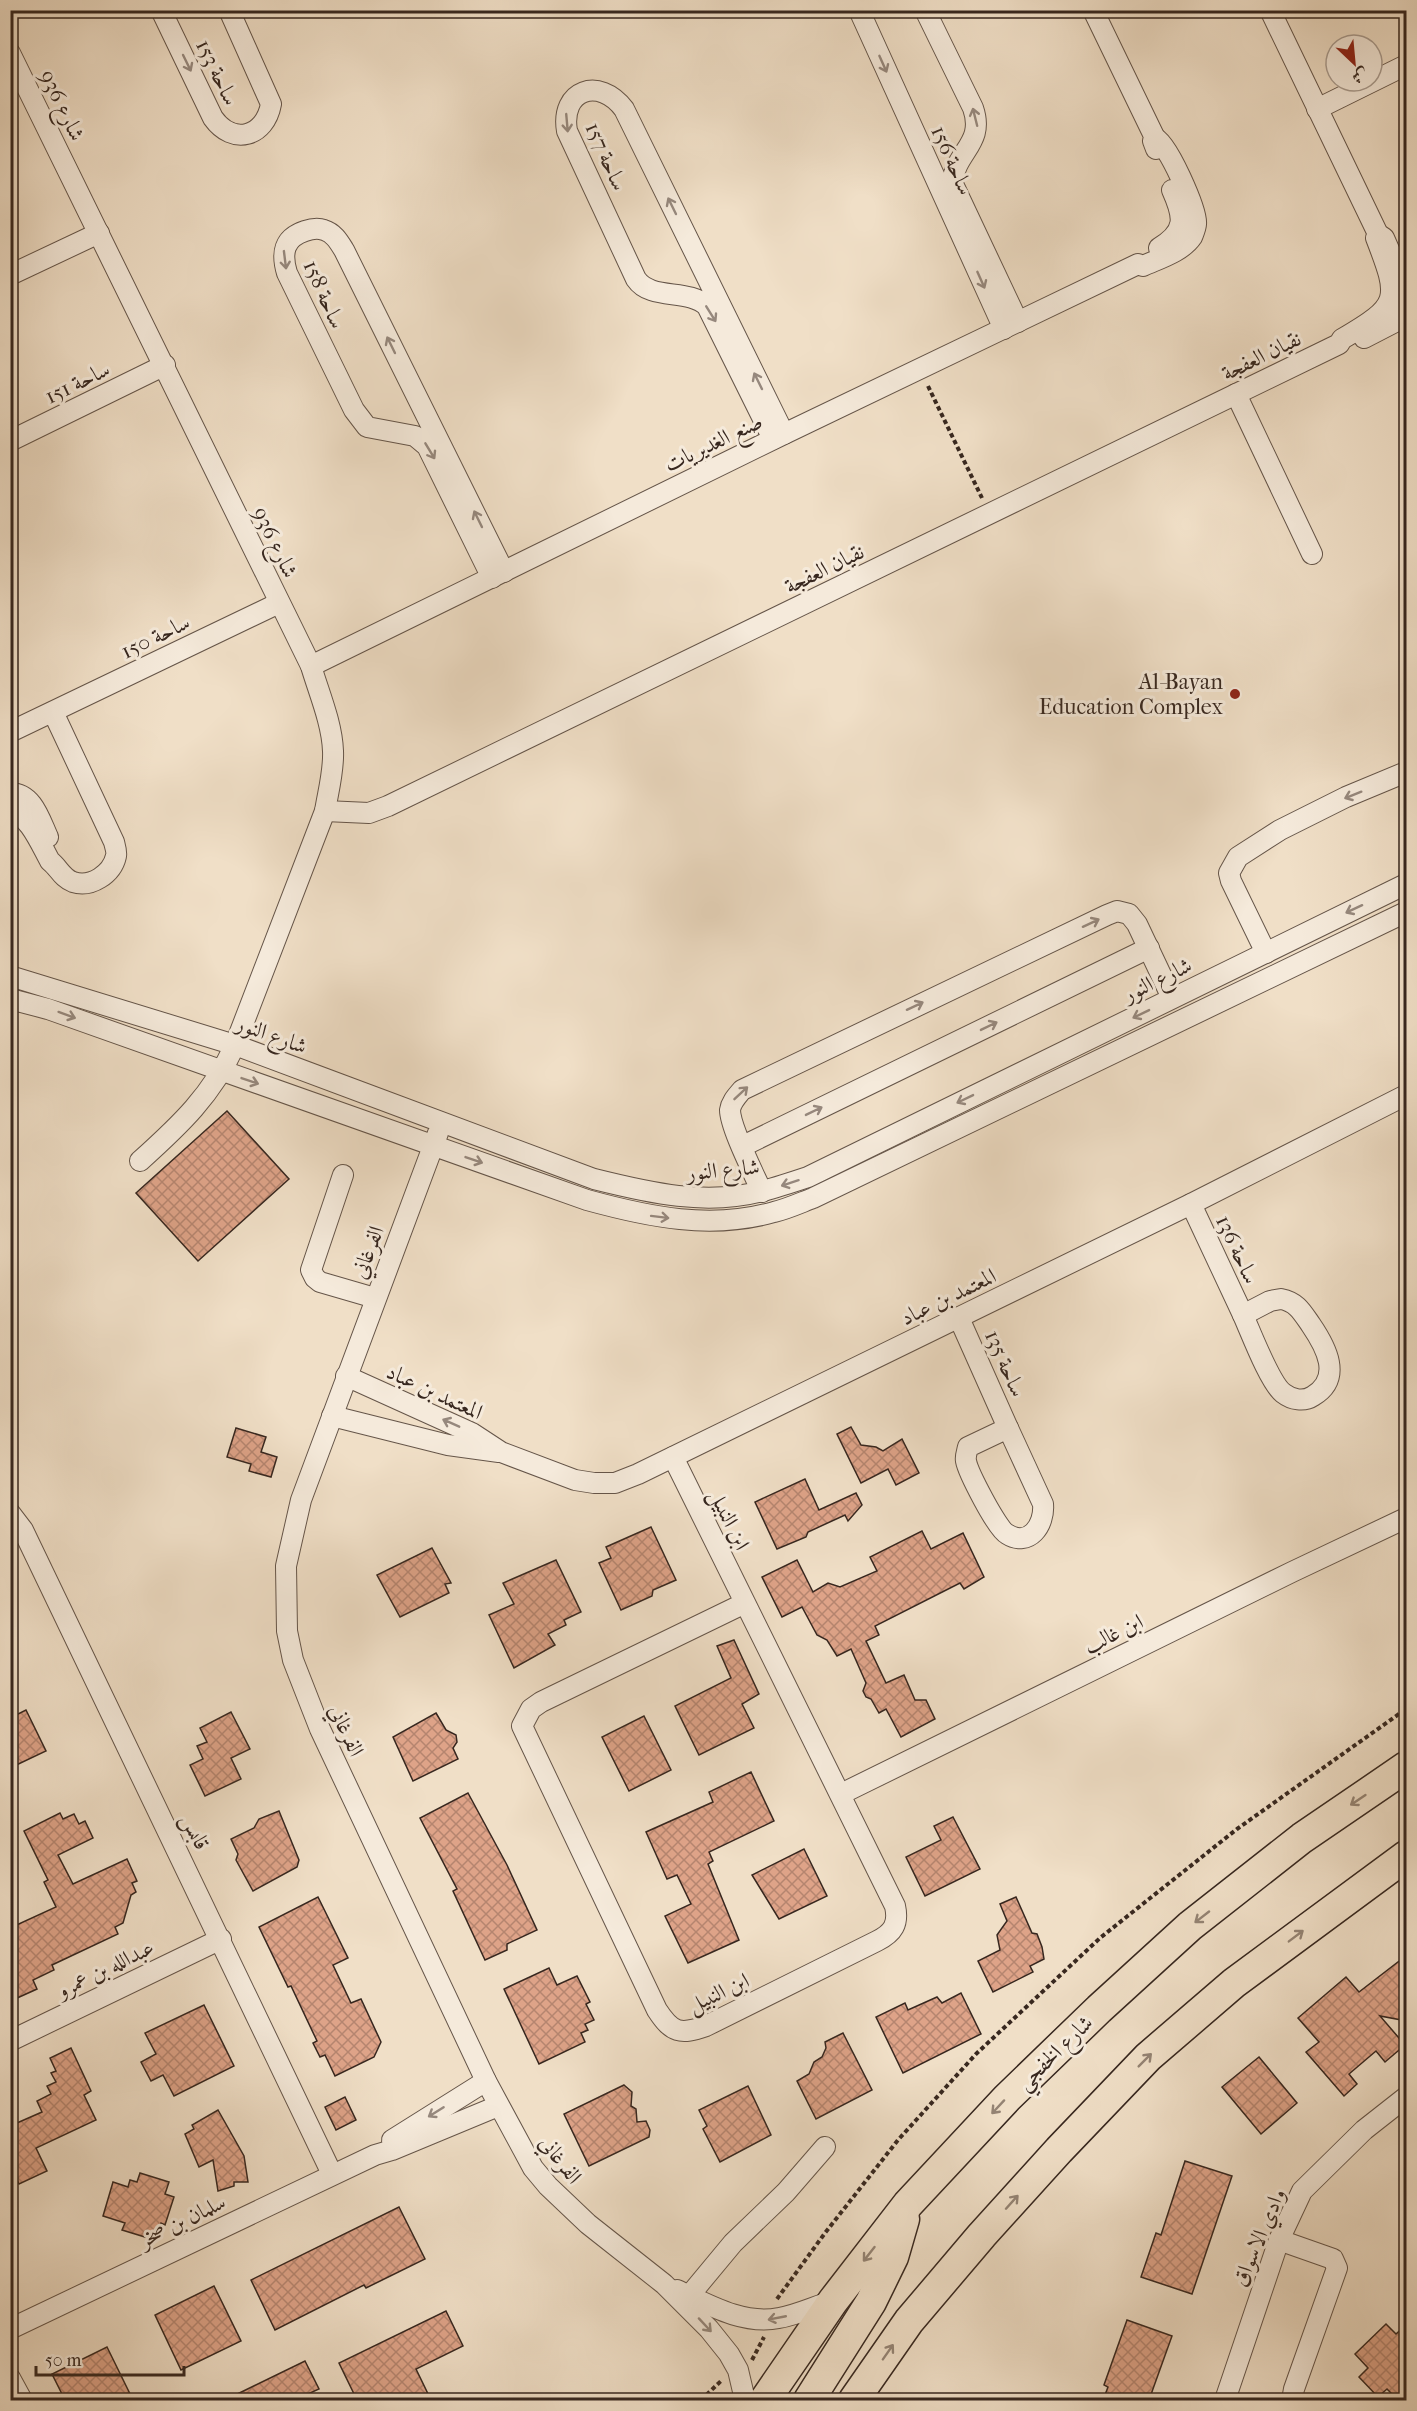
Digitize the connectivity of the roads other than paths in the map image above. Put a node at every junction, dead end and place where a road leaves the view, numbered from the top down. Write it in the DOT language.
graph roads {
  1 [pos="161,10"];
  2 [pos="228,10"];
  3 [pos="859,10"];
  4 [pos="926,10"];
  5 [pos="1093,10"];
  6 [pos="1270,10"];
  7 [pos="10,53"];
  8 [pos="1407,65"];
  9 [pos="1317,109"];
  10 [pos="922,148"];
  11 [pos="966,151"];
  12 [pos="99,233"];
  13 [pos="1378,234"];
  14 [pos="700,262"];
  15 [pos="10,275"];
  16 [pos="1407,288"];
  17 [pos="679,295"];
  18 [pos="1407,308"];
  19 [pos="1011,326"];
  20 [pos="1339,344"];
  21 [pos="165,365"];
  22 [pos="1236,394"];
  23 [pos="416,395"];
  24 [pos="398,432"];
  25 [pos="779,436"];
  26 [pos="10,441"];
  27 [pos="1312,554"];
  28 [pos="498,575"];
  29 [pos="279,603"];
  30 [pos="311,666"];
  31 [pos="53,711"];
  32 [pos="10,732"];
  33 [pos="1407,772"];
  34 [pos="10,793"];
  35 [pos="10,810"];
  36 [pos="325,811"];
  37 [pos="56,864"];
  38 [pos="1407,884"];
  39 [pos="1407,912"];
  40 [pos="1149,948"];
  41 [pos="1266,953"];
  42 [pos="10,976"];
  43 [pos="1175,997"];
  44 [pos="10,999"];
  45 [pos="1191,1017"];
  46 [pos="235,1046"];
  47 [pos="223,1072"];
  48 [pos="1407,1095"];
  49 [pos="441,1122"];
  50 [pos="434,1146"];
  51 [pos="743,1146"];
  52 [pos="140,1161"];
  53 [pos="343,1175"];
  54 [pos="762,1192"];
  55 [pos="1191,1204"];
  56 [pos="375,1298"];
  57 [pos="1243,1315"];
  58 [pos="959,1318"];
  59 [pos="346,1376"];
  60 [pos="332,1416"];
  61 [pos="1008,1428"];
  62 [pos="501,1452"];
  63 [pos="673,1457"];
  64 [pos="10,1513"];
  65 [pos="1407,1518"];
  66 [pos="745,1603"];
  67 [pos="1407,1767"];
  68 [pos="841,1794"];
  69 [pos="1407,1856"];
  70 [pos="221,1939"];
  71 [pos="10,2041"];
  72 [pos="486,2081"];
  73 [pos="1407,2097"];
  74 [pos="498,2106"];
  75 [pos="825,2147"];
  76 [pos="375,2155"];
  77 [pos="333,2174"];
  78 [pos="908,2204"];
  79 [pos="1279,2240"];
  80 [pos="664,2284"];
  81 [pos="689,2296"];
  82 [pos="832,2301"];
  83 [pos="10,2329"];
  84 [pos="10,2378"];
  85 [pos="22,2400"];
  86 [pos="745,2400"];
  87 [pos="765,2400"];
  88 [pos="809,2400"];
  89 [pos="854,2400"];
  90 [pos="1225,2400"];
  91 [pos="1292,2400"];
  1 -- 2 [label="street, ساحة 153, one-way"];
  3 -- 10 [label="street, ساحة 156, one-way"];
  11 -- 4 [label="street, ساحة 156, one-way"];
  5 -- 19 [label="street, صنع الغديريات"];
  6 -- 9 [label="street, نقيان العفجة"];
  7 -- 12 [label="street, شارع 936"];
  8 -- 9 [label="street"];
  9 -- 13 [label="street, نقيان العفجة"];
  10 -- 11 [label="street"];
  10 -- 19 [label="street, ساحة 156, one-way"];
  11 -- 19 [label="street, ساحة 156"];
  12 -- 15 [label="street"];
  12 -- 21 [label="street, شارع 936"];
  13 -- 16 [label="street, نقيان العفجة"];
  13 -- 20 [label="street, نقيان العفجة"];
  14 -- 17 [label="street"];
  14 -- 17 [label="street, ساحة 157, one-way"];
  25 -- 14 [label="street, ساحة 157, one-way"];
  17 -- 25 [label="street, ساحة 157, one-way"];
  18 -- 20 [label="street, نقيان العفجة"];
  19 -- 25 [label="street, صنع الغديريات"];
  20 -- 22 [label="street, نقيان العفجة"];
  21 -- 26 [label="street, ساحة 151"];
  21 -- 29 [label="street, شارع 936"];
  22 -- 27 [label="street"];
  22 -- 36 [label="street, نقيان العفجة"];
  23 -- 24 [label="street"];
  23 -- 24 [label="street, ساحة 158, one-way"];
  28 -- 23 [label="street, ساحة 158, one-way"];
  24 -- 28 [label="street, ساحة 158, one-way"];
  25 -- 28 [label="street, صنع الغديريات"];
  28 -- 30 [label="street, صنع الغديريات"];
  29 -- 30 [label="street, شارع 936"];
  29 -- 31 [label="street, ساحة 150"];
  30 -- 36 [label="street, شارع 936"];
  31 -- 32 [label="street, ساحة 150"];
  31 -- 37 [label="street"];
  33 -- 41 [label="street, one-way"];
  34 -- 37 [label="street"];
  35 -- 37 [label="street"];
  36 -- 46 [label="street, شارع 936"];
  38 -- 41 [label="street, شارع النور, one-way"];
  39 -- 45 [label="street"];
  40 -- 43 [label="street"];
  51 -- 40 [label="street, one-way"];
  51 -- 40 [label="street, one-way"];
  41 -- 43 [label="street, شارع النور"];
  42 -- 46 [label="street, شارع النور"];
  43 -- 45 [label="street"];
  43 -- 54 [label="street, شارع النور, one-way"];
  44 -- 47 [label="street, one-way"];
  50 -- 45 [label="street, one-way"];
  46 -- 47 [label="street, شارع 936"];
  46 -- 49 [label="street, شارع النور"];
  47 -- 50 [label="street, one-way"];
  47 -- 52 [label="street, شارع 936"];
  48 -- 55 [label="street, المعتمد بن عباد"];
  49 -- 50 [label="street, الفرغاني"];
  49 -- 54 [label="street, شارع النور"];
  50 -- 56 [label="street, الفرغاني"];
  51 -- 54 [label="street"];
  53 -- 56 [label="street"];
  55 -- 57 [label="street, ساحة 136"];
  55 -- 58 [label="street, المعتمد بن عباد"];
  56 -- 59 [label="street, الفرغاني"];
  57 -- 57 [label="street, ساحة 136"];
  58 -- 61 [label="street, ساحة 135"];
  58 -- 63 [label="street, المعتمد بن عباد"];
  59 -- 60 [label="street, الفرغاني"];
  62 -- 59 [label="street, المعتمد بن عباد, one-way"];
  60 -- 62 [label="street, المعتمد بن عباد"];
  60 -- 72 [label="street, الفرغاني"];
  61 -- 61 [label="street, ساحة 135"];
  62 -- 63 [label="street, المعتمد بن عباد"];
  63 -- 66 [label="street, ابن النبيل"];
  64 -- 70 [label="street, قابس"];
  65 -- 68 [label="street, ابن غالب"];
  66 -- 68 [label="street, ابن النبيل"];
  66 -- 68 [label="street, ابن النبيل"];
  67 -- 78 [label="highway, شارع الخفجي, one-way"];
  89 -- 69 [label="highway, one-way"];
  70 -- 71 [label="street, عبدالله بن عمرو"];
  70 -- 77 [label="street, قابس"];
  72 -- 74 [label="street, الفرغاني"];
  72 -- 76 [label="street, سلمان بن صخر, one-way"];
  73 -- 79 [label="street, وادي الاسواق"];
  74 -- 76 [label="street, سلمان بن صخر"];
  74 -- 80 [label="street, الفرغاني"];
  75 -- 81 [label="street"];
  76 -- 77 [label="street, سلمان بن صخر"];
  77 -- 83 [label="street, سلمان بن صخر"];
  78 -- 82 [label="highway, شارع الخفجي, one-way"];
  78 -- 88 [label="highway"];
  79 -- 90 [label="street, وادي الاسواق"];
  79 -- 91 [label="street"];
  80 -- 81 [label="street, الفرغاني"];
  80 -- 86 [label="street, الفرغاني, one-way"];
  82 -- 81 [label="street, الفرغاني, one-way"];
  82 -- 87 [label="highway, شارع الخفجي"];
  84 -- 85 [label="street"];
}
